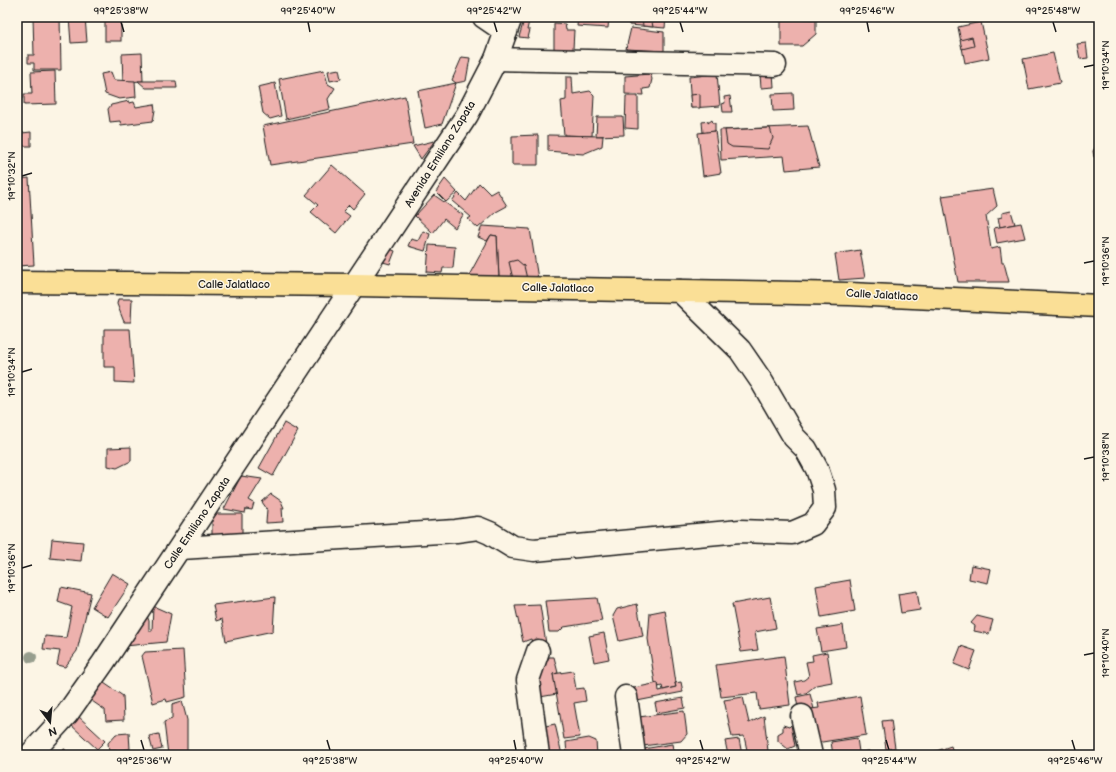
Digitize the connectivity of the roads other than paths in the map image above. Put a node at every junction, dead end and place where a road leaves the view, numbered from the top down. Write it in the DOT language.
graph roads {
  1 [pos="484,17"];
  2 [pos="509,24"];
  3 [pos="496,59"];
  4 [pos="775,65"];
  5 [pos="17,282"];
  6 [pos="356,285"];
  7 [pos="680,291"];
  8 [pos="1099,306"];
  9 [pos="180,548"];
  10 [pos="538,651"];
  11 [pos="626,697"];
  12 [pos="802,716"];
  13 [pos="30,755"];
  14 [pos="538,755"];
  15 [pos="634,755"];
  16 [pos="811,755"];
  1 -- 2 [label="street"];
  2 -- 3 [label="street, Avenida Emiliano Zapata"];
  3 -- 4 [label="street"];
  3 -- 6 [label="street, Avenida Emiliano Zapata"];
  5 -- 6 [label="main road, Calle Jalatlaco"];
  6 -- 7 [label="main road, Calle Jalatlaco"];
  6 -- 9 [label="street, Calle Emiliano Zapata"];
  7 -- 8 [label="main road, Calle Jalatlaco"];
  7 -- 9 [label="street"];
  9 -- 13 [label="street, Calle Emiliano Zapata"];
  10 -- 14 [label="street"];
  11 -- 15 [label="street"];
  12 -- 16 [label="street"];
}
